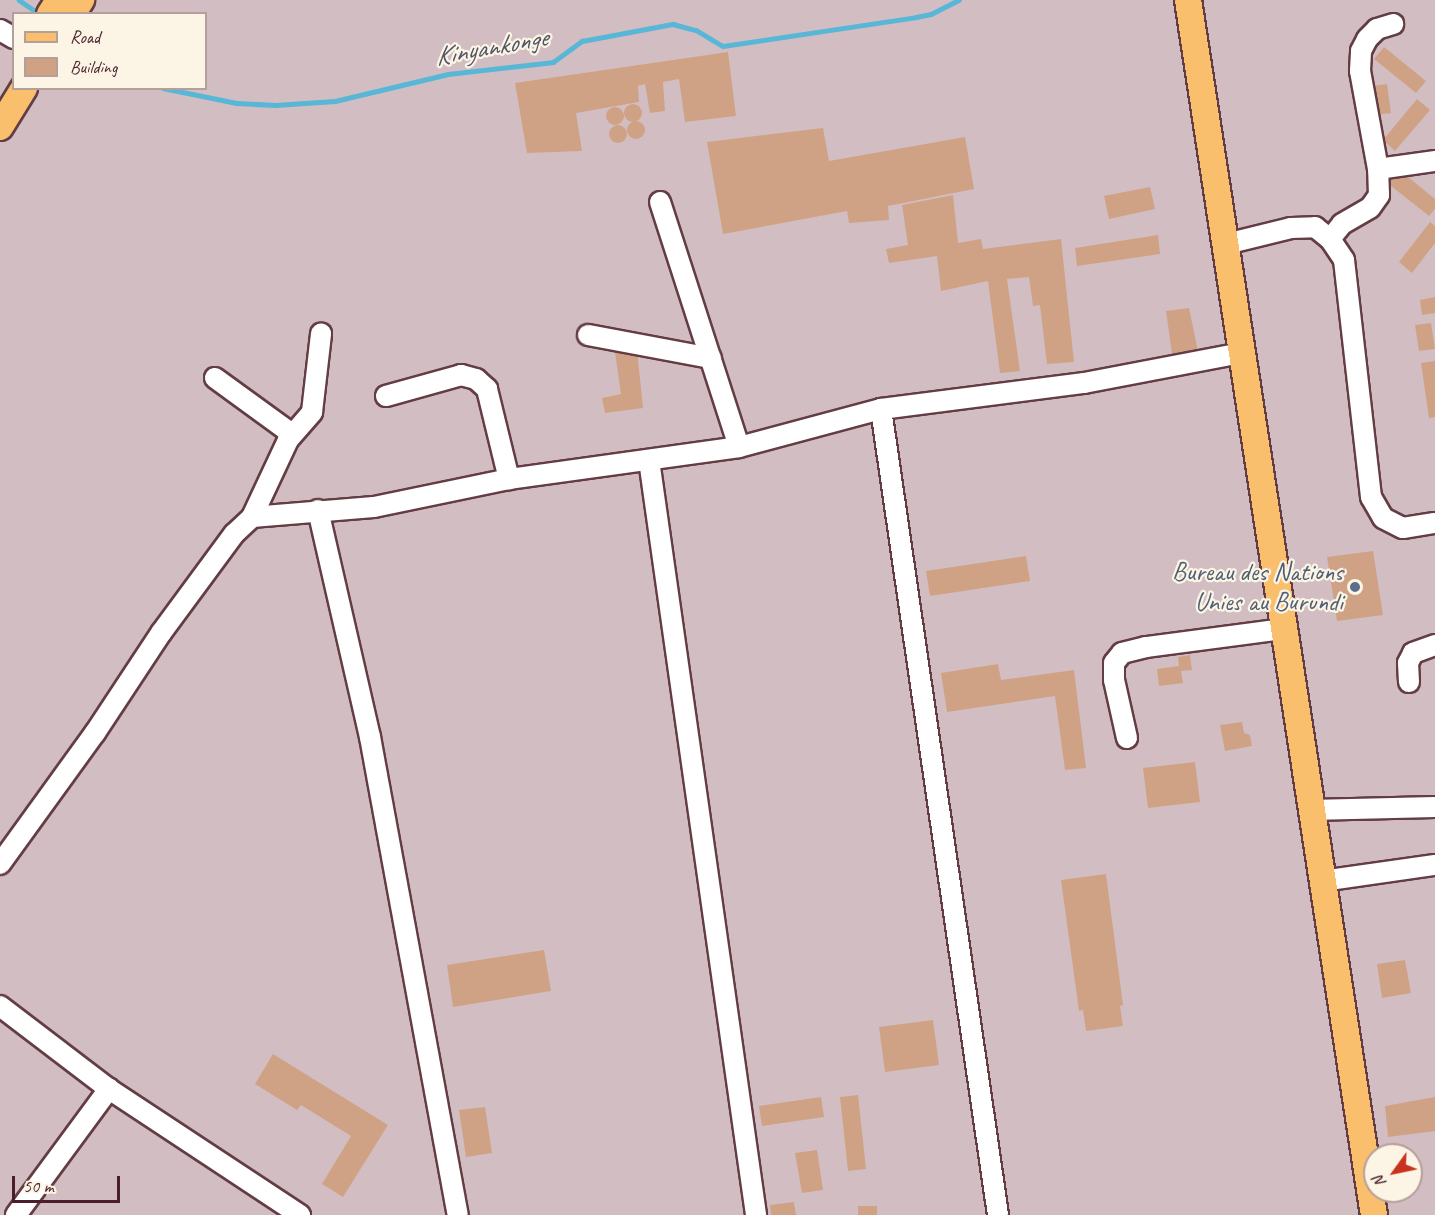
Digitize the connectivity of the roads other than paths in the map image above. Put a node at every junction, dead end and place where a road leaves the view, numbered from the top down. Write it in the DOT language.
graph roads {
  1 [pos="81,0"];
  2 [pos="1188,0"];
  3 [pos="59,8"];
  4 [pos="1393,24"];
  5 [pos="12,76"];
  6 [pos="23,90"];
  7 [pos="0,94"];
  8 [pos="0,127"];
  9 [pos="1435,161"];
  10 [pos="1378,169"];
  11 [pos="660,202"];
  12 [pos="1330,239"];
  13 [pos="1226,244"];
  14 [pos="321,334"];
  15 [pos="588,335"];
  16 [pos="1240,353"];
  17 [pos="711,358"];
  18 [pos="215,378"];
  19 [pos="386,396"];
  20 [pos="881,409"];
  21 [pos="292,434"];
  22 [pos="739,447"];
  23 [pos="649,460"];
  24 [pos="509,480"];
  25 [pos="318,510"];
  26 [pos="252,518"];
  27 [pos="1435,523"];
  28 [pos="1282,629"];
  29 [pos="1435,645"];
  30 [pos="1409,682"];
  31 [pos="1127,738"];
  32 [pos="1435,807"];
  33 [pos="1310,810"];
  34 [pos="0,864"];
  35 [pos="1435,865"];
  36 [pos="1322,881"];
  37 [pos="0,1006"];
  38 [pos="109,1089"];
  39 [pos="16,1215"];
  40 [pos="300,1215"];
  41 [pos="458,1215"];
  42 [pos="756,1215"];
  43 [pos="998,1215"];
  44 [pos="1374,1215"];
  1 -- 3 [label="main road"];
  2 -- 13 [label="main road"];
  4 -- 10 [label="street"];
  5 -- 7 [label="main road"];
  6 -- 8 [label="main road"];
  9 -- 10 [label="street"];
  10 -- 12 [label="street"];
  11 -- 17 [label="street"];
  12 -- 13 [label="street"];
  12 -- 27 [label="street"];
  13 -- 16 [label="main road"];
  14 -- 21 [label="street"];
  15 -- 17 [label="street"];
  16 -- 20 [label="street"];
  16 -- 28 [label="main road"];
  17 -- 22 [label="street"];
  18 -- 21 [label="street"];
  19 -- 24 [label="street"];
  20 -- 22 [label="street"];
  20 -- 43 [label="street"];
  21 -- 26 [label="street"];
  22 -- 23 [label="street"];
  23 -- 24 [label="street"];
  23 -- 42 [label="street"];
  24 -- 25 [label="street"];
  25 -- 26 [label="street"];
  25 -- 41 [label="street"];
  26 -- 34 [label="street"];
  28 -- 31 [label="street"];
  28 -- 33 [label="main road"];
  29 -- 30 [label="street"];
  32 -- 33 [label="street"];
  33 -- 36 [label="main road"];
  35 -- 36 [label="street"];
  36 -- 44 [label="main road"];
  37 -- 38 [label="street"];
  38 -- 39 [label="street"];
  38 -- 40 [label="street"];
}
